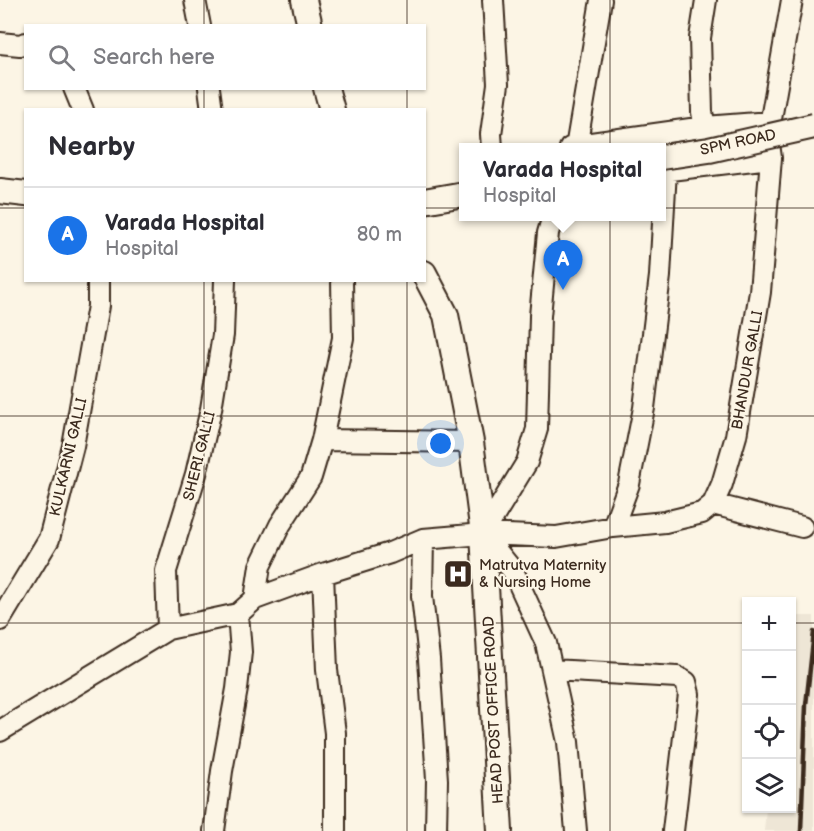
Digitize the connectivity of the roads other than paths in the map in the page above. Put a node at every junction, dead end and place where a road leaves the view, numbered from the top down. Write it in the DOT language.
graph roads {
  1 [pos="195,0"];
  2 [pos="304,0"];
  3 [pos="493,0"];
  4 [pos="601,0"];
  5 [pos="706,0"];
  6 [pos="792,0"];
  7 [pos="194,24"];
  8 [pos="310,24"];
  9 [pos="0,43"];
  10 [pos="23,44"];
  11 [pos="75,90"];
  12 [pos="209,90"];
  13 [pos="327,90"];
  14 [pos="82,108"];
  15 [pos="212,108"];
  16 [pos="331,108"];
  17 [pos="770,122"];
  18 [pos="814,126"];
  19 [pos="705,128"];
  20 [pos="492,143"];
  21 [pos="575,143"];
  22 [pos="602,143"];
  23 [pos="771,158"];
  24 [pos="666,165"];
  25 [pos="666,166"];
  26 [pos="0,191"];
  27 [pos="24,194"];
  28 [pos="459,195"];
  29 [pos="426,201"];
  30 [pos="552,221"];
  31 [pos="662,221"];
  32 [pos="426,277"];
  33 [pos="98,282"];
  34 [pos="225,282"];
  35 [pos="342,282"];
  36 [pos="322,440"];
  37 [pos="471,442"];
  38 [pos="713,504"];
  39 [pos="613,527"];
  40 [pos="802,527"];
  41 [pos="483,534"];
  42 [pos="423,539"];
  43 [pos="322,574"];
  44 [pos="255,599"];
  45 [pos="238,614"];
  46 [pos="0,620"];
  47 [pos="168,629"];
  48 [pos="552,670"];
  49 [pos="0,731"];
  50 [pos="214,831"];
  51 [pos="335,831"];
  52 [pos="436,831"];
  53 [pos="500,831"];
  54 [pos="576,831"];
  55 [pos="673,831"];
  1 -- 7 [label="street"];
  2 -- 8 [label="main road"];
  3 -- 20 [label="street"];
  4 -- 21 [label="street"];
  5 -- 19 [label="street"];
  6 -- 17 [label="street, BHANDUR GALLI"];
  9 -- 10 [label="street"];
  11 -- 14 [label="street"];
  12 -- 15 [label="street"];
  13 -- 16 [label="main road"];
  17 -- 19 [label="street"];
  17 -- 23 [label="street, BHANDUR GALLI"];
  18 -- 24 [label="main road, SPM ROAD, bridge"];
  19 -- 22 [label="street"];
  23 -- 25 [label="street"];
  23 -- 38 [label="street, BHANDUR GALLI"];
  26 -- 27 [label="main road"];
  28 -- 29 [label="main road"];
  30 -- 41 [label="street"];
  31 -- 39 [label="street"];
  32 -- 37 [label="main road, HEAD POST OFFICE ROAD"];
  33 -- 46 [label="street, KULKARNI GALLI"];
  34 -- 47 [label="street, SHERI GALLI"];
  35 -- 36 [label="street"];
  36 -- 37 [label="street"];
  36 -- 44 [label="street"];
  37 -- 41 [label="main road, HEAD POST OFFICE ROAD"];
  38 -- 39 [label="street"];
  38 -- 40 [label="street"];
  39 -- 41 [label="street"];
  41 -- 42 [label="street"];
  41 -- 48 [label="street"];
  41 -- 53 [label="main road, HEAD POST OFFICE ROAD"];
  42 -- 43 [label="street"];
  42 -- 52 [label="street"];
  43 -- 44 [label="street"];
  43 -- 51 [label="street"];
  44 -- 45 [label="street"];
  45 -- 47 [label="street"];
  45 -- 50 [label="street"];
  47 -- 49 [label="street"];
  48 -- 54 [label="street"];
  48 -- 55 [label="street"];
}
